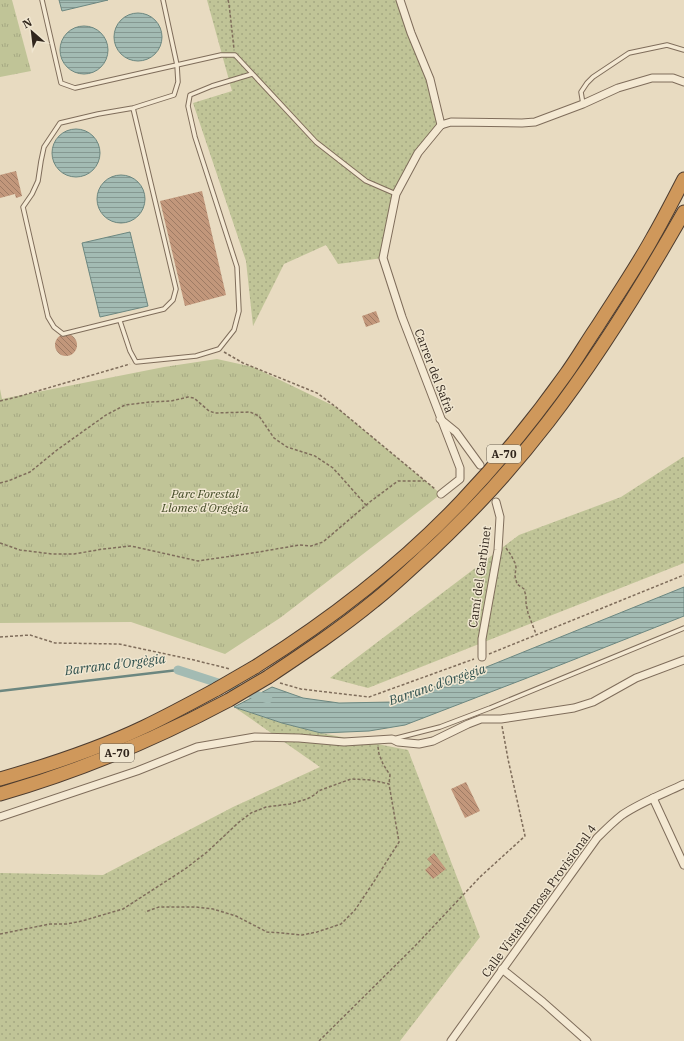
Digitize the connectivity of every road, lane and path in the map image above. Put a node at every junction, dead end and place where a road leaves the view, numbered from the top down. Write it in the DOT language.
graph roads {
  1 [pos="42,0"];
  2 [pos="162,0"];
  3 [pos="228,0"];
  4 [pos="400,0"];
  5 [pos="684,50"];
  6 [pos="234,55"];
  7 [pos="177,65"];
  8 [pos="252,74"];
  9 [pos="684,82"];
  10 [pos="583,104"];
  11 [pos="133,108"];
  12 [pos="441,125"];
  13 [pos="684,179"];
  14 [pos="396,194"];
  15 [pos="684,212"];
  16 [pos="120,321"];
  17 [pos="219,349"];
  18 [pos="136,362"];
  19 [pos="0,401"];
  20 [pos="440,419"];
  21 [pos="480,465"];
  22 [pos="424,481"];
  23 [pos="0,483"];
  24 [pos="441,494"];
  25 [pos="496,502"];
  26 [pos="366,505"];
  27 [pos="499,534"];
  28 [pos="0,543"];
  29 [pos="684,574"];
  30 [pos="684,628"];
  31 [pos="536,635"];
  32 [pos="0,637"];
  33 [pos="482,656"];
  34 [pos="684,660"];
  35 [pos="232,670"];
  36 [pos="273,680"];
  37 [pos="501,719"];
  38 [pos="377,739"];
  39 [pos="392,739"];
  40 [pos="0,779"];
  41 [pos="389,784"];
  42 [pos="684,784"];
  43 [pos="0,794"];
  44 [pos="653,798"];
  45 [pos="0,817"];
  46 [pos="684,865"];
  47 [pos="145,912"];
  48 [pos="0,934"];
  49 [pos="502,969"];
  50 [pos="319,1041"];
  51 [pos="451,1041"];
  52 [pos="587,1041"];
  1 -- 7 [label="lane"];
  2 -- 7 [label="lane"];
  3 -- 6 [label="path"];
  4 -- 12 [label="street"];
  5 -- 10 [label="lane"];
  6 -- 7 [label="lane"];
  6 -- 8 [label="lane"];
  7 -- 11 [label="lane"];
  8 -- 14 [label="lane"];
  8 -- 17 [label="lane"];
  9 -- 10 [label="street"];
  10 -- 12 [label="street"];
  11 -- 16 [label="lane"];
  11 -- 16 [label="lane"];
  12 -- 14 [label="street, Carrer del Safrà"];
  13 -- 40 [label="highway, A-70, bridge"];
  14 -- 20 [label="street, Carrer del Safrà"];
  15 -- 36 [label="highway, A-70"];
  16 -- 18 [label="lane"];
  17 -- 18 [label="lane"];
  17 -- 22 [label="path"];
  18 -- 19 [label="path"];
  20 -- 21 [label="street"];
  20 -- 24 [label="street, Carrer del Safrà"];
  22 -- 24 [label="path"];
  22 -- 26 [label="path"];
  23 -- 26 [label="path"];
  25 -- 27 [label="street, Camí del Garbinet"];
  26 -- 28 [label="path"];
  27 -- 31 [label="path"];
  27 -- 33 [label="street, Camí del Garbinet"];
  29 -- 31 [label="path"];
  30 -- 39 [label="lane"];
  31 -- 33 [label="path"];
  32 -- 35 [label="path"];
  33 -- 36 [label="path"];
  34 -- 37 [label="street"];
  36 -- 43 [label="highway, A-70, bridge"];
  37 -- 39 [label="street"];
  37 -- 50 [label="path"];
  38 -- 39 [label="street"];
  38 -- 41 [label="path"];
  38 -- 45 [label="street"];
  41 -- 47 [label="path"];
  41 -- 48 [label="path"];
  42 -- 44 [label="street, Calle Vistahermosa Provisional 4"];
  44 -- 46 [label="street"];
  44 -- 49 [label="street, Calle Vistahermosa Provisional 4"];
  49 -- 51 [label="street, Calle Vistahermosa Provisional 4"];
  49 -- 52 [label="street"];
}
